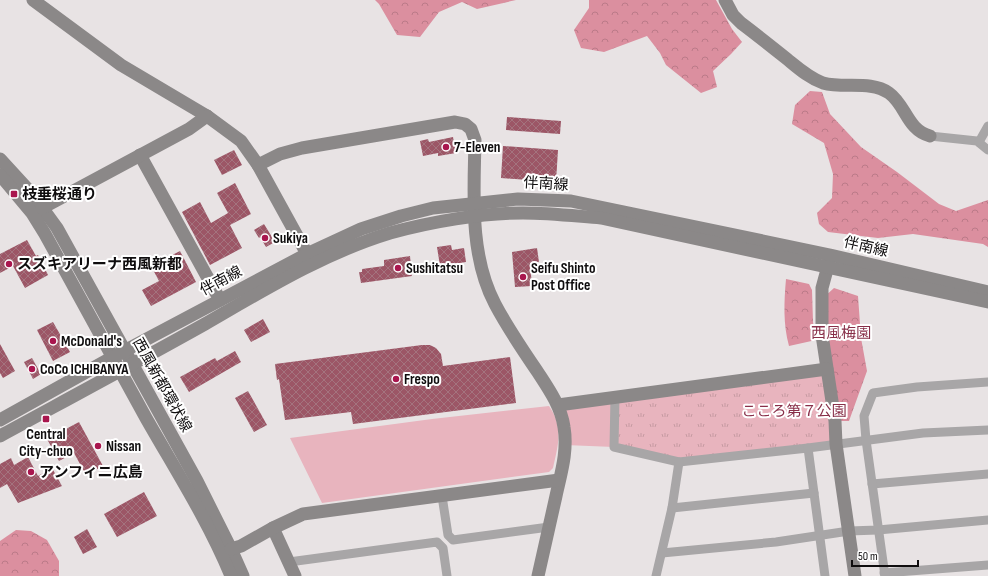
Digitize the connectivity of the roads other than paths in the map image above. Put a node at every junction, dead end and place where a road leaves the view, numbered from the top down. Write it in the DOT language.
graph roads {
  1 [pos="33,0"];
  2 [pos="725,0"];
  3 [pos="207,116"];
  4 [pos="988,126"];
  5 [pos="930,136"];
  6 [pos="979,142"];
  7 [pos="988,150"];
  8 [pos="140,155"];
  9 [pos="0,159"];
  10 [pos="258,165"];
  11 [pos="0,175"];
  12 [pos="42,208"];
  13 [pos="474,210"];
  14 [pos="307,254"];
  15 [pos="828,266"];
  16 [pos="988,292"];
  17 [pos="220,300"];
  18 [pos="988,302"];
  19 [pos="125,350"];
  20 [pos="113,357"];
  21 [pos="132,365"];
  22 [pos="827,369"];
  23 [pos="120,371"];
  24 [pos="988,382"];
  25 [pos="615,397"];
  26 [pos="558,405"];
  27 [pos="0,420"];
  28 [pos="988,430"];
  29 [pos="0,436"];
  30 [pos="866,440"];
  31 [pos="836,444"];
  32 [pos="808,448"];
  33 [pos="679,462"];
  34 [pos="988,474"];
  35 [pos="559,480"];
  36 [pos="872,484"];
  37 [pos="814,493"];
  38 [pos="442,496"];
  39 [pos="672,508"];
  40 [pos="988,520"];
  41 [pos="549,527"];
  42 [pos="273,528"];
  43 [pos="878,530"];
  44 [pos="849,531"];
  45 [pos="820,535"];
  46 [pos="231,549"];
  47 [pos="662,554"];
  48 [pos="290,562"];
  49 [pos="988,565"];
  50 [pos="884,575"];
  51 [pos="231,576"];
  52 [pos="243,576"];
  53 [pos="296,576"];
  54 [pos="448,576"];
  55 [pos="537,576"];
  56 [pos="656,576"];
  57 [pos="825,576"];
  58 [pos="855,576"];
  1 -- 3 [label="street"];
  2 -- 5 [label="street"];
  3 -- 8 [label="street"];
  3 -- 10 [label="street"];
  4 -- 6 [label="street"];
  5 -- 6 [label="street"];
  6 -- 7 [label="street"];
  8 -- 12 [label="street"];
  8 -- 17 [label="street"];
  9 -- 12 [label="street, 西風新都環状線"];
  10 -- 13 [label="street"];
  10 -- 14 [label="street"];
  11 -- 20 [label="street, 西風新都環状線"];
  12 -- 19 [label="street, 西風新都環状線"];
  13 -- 14 [label="street, 伴南線"];
  13 -- 15 [label="street, 伴南線"];
  13 -- 16 [label="street, 伴南線"];
  13 -- 21 [label="street, 伴南線"];
  13 -- 26 [label="street"];
  14 -- 17 [label="street, 伴南線"];
  15 -- 18 [label="street, 伴南線"];
  15 -- 22 [label="street"];
  17 -- 19 [label="street, 伴南線"];
  19 -- 20 [label="street, 伴南線"];
  19 -- 21 [label="street, 西風新都環状線"];
  20 -- 23 [label="street, 西風新都環状線"];
  20 -- 27 [label="street, 伴南線"];
  21 -- 23 [label="street, 伴南線"];
  21 -- 46 [label="street, 西風新都環状線"];
  22 -- 25 [label="street"];
  22 -- 31 [label="street"];
  23 -- 29 [label="street, 伴南線"];
  23 -- 51 [label="street, 西風新都環状線"];
  24 -- 30 [label="street"];
  25 -- 26 [label="street"];
  25 -- 33 [label="street"];
  26 -- 35 [label="street"];
  28 -- 30 [label="street"];
  30 -- 31 [label="street"];
  30 -- 36 [label="street"];
  31 -- 32 [label="street"];
  31 -- 44 [label="street"];
  32 -- 33 [label="street"];
  32 -- 37 [label="street"];
  33 -- 39 [label="street"];
  34 -- 36 [label="street"];
  35 -- 38 [label="street"];
  35 -- 41 [label="street"];
  36 -- 43 [label="street"];
  37 -- 39 [label="street"];
  37 -- 45 [label="street"];
  38 -- 41 [label="street"];
  38 -- 42 [label="street"];
  39 -- 47 [label="street"];
  40 -- 43 [label="street"];
  41 -- 55 [label="street"];
  42 -- 46 [label="street"];
  42 -- 48 [label="street"];
  43 -- 44 [label="street"];
  43 -- 50 [label="street"];
  44 -- 45 [label="street"];
  44 -- 58 [label="street"];
  45 -- 47 [label="street"];
  45 -- 57 [label="street"];
  46 -- 52 [label="street, 西風新都環状線"];
  47 -- 56 [label="street"];
  48 -- 53 [label="street"];
  48 -- 54 [label="street"];
  49 -- 50 [label="street"];
}
